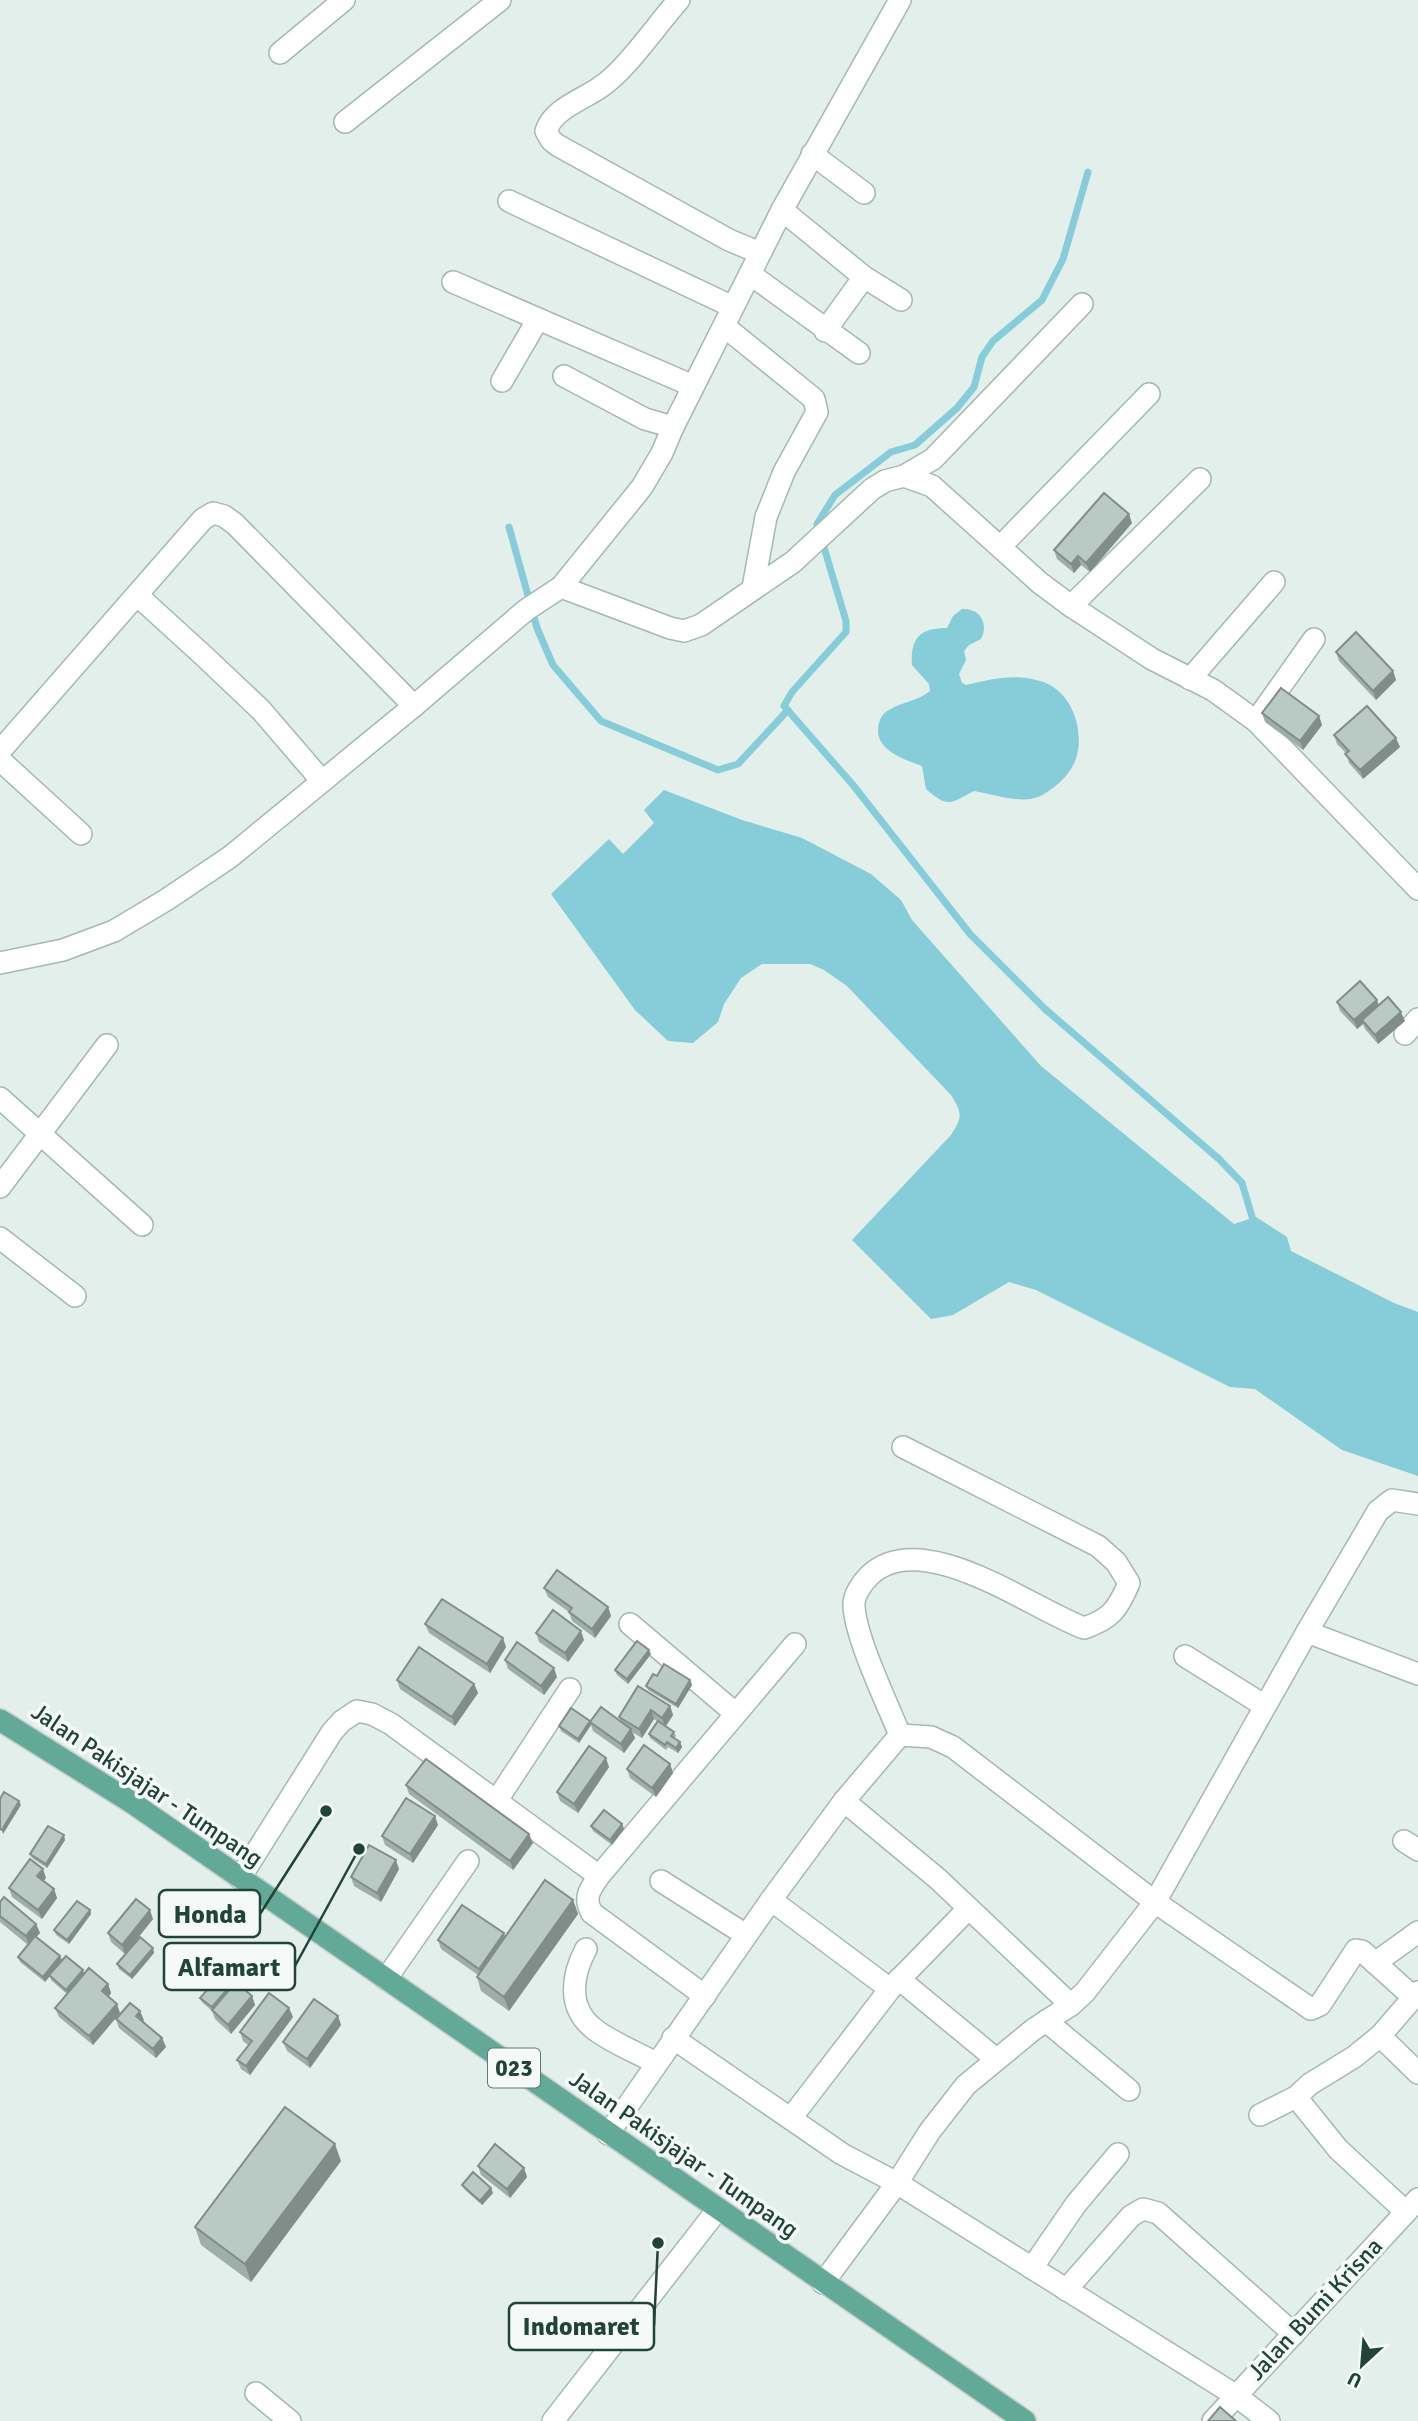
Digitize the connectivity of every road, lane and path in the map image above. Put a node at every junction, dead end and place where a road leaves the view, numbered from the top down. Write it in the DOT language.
graph roads {
  1 [pos="344,0"];
  2 [pos="500,0"];
  3 [pos="678,0"];
  4 [pos="900,0"];
  5 [pos="280,53"];
  6 [pos="345,122"];
  7 [pos="812,154"];
  8 [pos="864,193"];
  9 [pos="509,201"];
  10 [pos="782,210"];
  11 [pos="761,253"];
  12 [pos="750,274"];
  13 [pos="864,277"];
  14 [pos="453,282"];
  15 [pos="901,300"];
  16 [pos="1082,304"];
  17 [pos="728,317"];
  18 [pos="538,319"];
  19 [pos="825,331"];
  20 [pos="859,353"];
  21 [pos="564,376"];
  22 [pos="502,381"];
  23 [pos="693,387"];
  24 [pos="1149,394"];
  25 [pos="673,428"];
  26 [pos="904,476"];
  27 [pos="1200,479"];
  28 [pos="1001,546"];
  29 [pos="1274,582"];
  30 [pos="561,587"];
  31 [pos="753,588"];
  32 [pos="137,595"];
  33 [pos="1071,606"];
  34 [pos="1314,639"];
  35 [pos="1190,679"];
  36 [pos="414,706"];
  37 [pos="1256,721"];
  38 [pos="0,751"];
  39 [pos="0,760"];
  40 [pos="322,781"];
  41 [pos="81,834"];
  42 [pos="1418,889"];
  43 [pos="0,964"];
  44 [pos="107,1045"];
  45 [pos="0,1098"];
  46 [pos="41,1133"];
  47 [pos="0,1187"];
  48 [pos="142,1225"];
  49 [pos="0,1238"];
  50 [pos="75,1296"];
  51 [pos="903,1447"];
  52 [pos="1418,1504"];
  53 [pos="630,1624"];
  54 [pos="1307,1632"];
  55 [pos="795,1644"];
  56 [pos="1185,1656"];
  57 [pos="1418,1674"];
  58 [pos="570,1689"];
  59 [pos="1265,1706"];
  60 [pos="735,1713"];
  61 [pos="0,1720"];
  62 [pos="900,1735"];
  63 [pos="497,1800"];
  64 [pos="844,1801"];
  65 [pos="468,1861"];
  66 [pos="599,1876"];
  67 [pos="240,1878"];
  68 [pos="661,1881"];
  69 [pos="771,1900"];
  70 [pos="1155,1902"];
  71 [pos="968,1909"];
  72 [pos="1418,1932"];
  73 [pos="746,1935"];
  74 [pos="586,1949"];
  75 [pos="1375,1963"];
  76 [pos="386,1979"];
  77 [pos="895,1984"];
  78 [pos="1415,1994"];
  79 [pos="705,1996"];
  80 [pos="1071,2005"];
  81 [pos="1046,2021"];
  82 [pos="1380,2036"];
  83 [pos="673,2038"];
  84 [pos="996,2059"];
  85 [pos="656,2063"];
  86 [pos="1418,2073"];
  87 [pos="1129,2090"];
  88 [pos="1296,2097"];
  89 [pos="1260,2115"];
  90 [pos="791,2118"];
  91 [pos="608,2134"];
  92 [pos="1118,2154"];
  93 [pos="897,2183"];
  94 [pos="1412,2205"];
  95 [pos="718,2209"];
  96 [pos="1032,2268"];
  97 [pos="823,2283"];
  98 [pos="1066,2290"];
  99 [pos="1294,2334"];
  100 [pos="256,2393"];
  101 [pos="1235,2395"];
  102 [pos="290,2421"];
  103 [pos="554,2421"];
  104 [pos="1025,2421"];
  105 [pos="1213,2421"];
  106 [pos="1269,2421"];
  1 -- 5 [label="street"];
  2 -- 6 [label="street"];
  3 -- 11 [label="street"];
  4 -- 7 [label="street"];
  7 -- 8 [label="street"];
  7 -- 10 [label="street"];
  9 -- 17 [label="street"];
  10 -- 11 [label="street"];
  10 -- 13 [label="street"];
  11 -- 12 [label="street"];
  12 -- 17 [label="street"];
  12 -- 19 [label="street"];
  13 -- 15 [label="street"];
  13 -- 19 [label="street"];
  14 -- 18 [label="street"];
  16 -- 26 [label="street"];
  17 -- 23 [label="street"];
  17 -- 31 [label="street"];
  18 -- 22 [label="street"];
  18 -- 23 [label="street"];
  19 -- 20 [label="street"];
  21 -- 25 [label="street"];
  23 -- 25 [label="street"];
  24 -- 28 [label="street"];
  25 -- 30 [label="street"];
  26 -- 28 [label="street"];
  26 -- 31 [label="street"];
  27 -- 33 [label="street"];
  28 -- 33 [label="street"];
  29 -- 35 [label="street"];
  30 -- 31 [label="street"];
  30 -- 36 [label="street"];
  32 -- 36 [label="street"];
  32 -- 38 [label="street"];
  32 -- 40 [label="street"];
  33 -- 35 [label="street"];
  34 -- 37 [label="street"];
  35 -- 37 [label="street"];
  36 -- 40 [label="street"];
  37 -- 42 [label="street"];
  39 -- 41 [label="street"];
  40 -- 43 [label="street"];
  44 -- 46 [label="street"];
  45 -- 46 [label="street"];
  46 -- 47 [label="street"];
  46 -- 48 [label="street"];
  49 -- 50 [label="street"];
  51 -- 62 [label="street"];
  52 -- 54 [label="street"];
  53 -- 60 [label="street"];
  54 -- 57 [label="street"];
  54 -- 59 [label="street"];
  55 -- 60 [label="street"];
  56 -- 59 [label="street"];
  58 -- 63 [label="street"];
  59 -- 70 [label="street"];
  60 -- 66 [label="street"];
  61 -- 67 [label="main road, Jalan Pakisjajar - Tumpang / 023"];
  62 -- 64 [label="street"];
  62 -- 70 [label="street"];
  63 -- 66 [label="street"];
  63 -- 67 [label="street"];
  64 -- 69 [label="street"];
  64 -- 71 [label="street"];
  65 -- 76 [label="street"];
  66 -- 79 [label="street"];
  67 -- 76 [label="main road, Jalan Pakisjajar - Tumpang / 023"];
  68 -- 73 [label="street"];
  69 -- 73 [label="street"];
  69 -- 77 [label="street"];
  70 -- 75 [label="street"];
  70 -- 80 [label="street"];
  71 -- 77 [label="street"];
  71 -- 80 [label="street"];
  72 -- 75 [label="street"];
  73 -- 79 [label="street"];
  74 -- 85 [label="street"];
  75 -- 78 [label="street"];
  76 -- 91 [label="main road, Jalan Pakisjajar - Tumpang / 023"];
  77 -- 84 [label="street"];
  77 -- 90 [label="street"];
  78 -- 82 [label="street"];
  79 -- 83 [label="street"];
  80 -- 81 [label="street"];
  81 -- 84 [label="street"];
  81 -- 87 [label="street"];
  82 -- 86 [label="street"];
  82 -- 88 [label="street"];
  83 -- 85 [label="street"];
  83 -- 90 [label="street"];
  84 -- 93 [label="street"];
  85 -- 91 [label="street"];
  88 -- 89 [label="street"];
  88 -- 94 [label="street"];
  90 -- 93 [label="street"];
  91 -- 95 [label="main road, Jalan Pakisjajar - Tumpang / 023"];
  92 -- 96 [label="street"];
  93 -- 96 [label="street"];
  93 -- 97 [label="street"];
  94 -- 99 [label="street, Jalan Bumi Krisna"];
  95 -- 97 [label="main road, Jalan Pakisjajar - Tumpang / 023"];
  95 -- 103 [label="street"];
  96 -- 98 [label="street"];
  97 -- 104 [label="main road, Jalan Pakisjajar - Tumpang / 023"];
  98 -- 99 [label="street"];
  98 -- 101 [label="street"];
  99 -- 101 [label="street, Jalan Bumi Krisna"];
  100 -- 102 [label="street"];
  101 -- 105 [label="street, Jalan Bumi Krisna"];
  101 -- 106 [label="street"];
}
